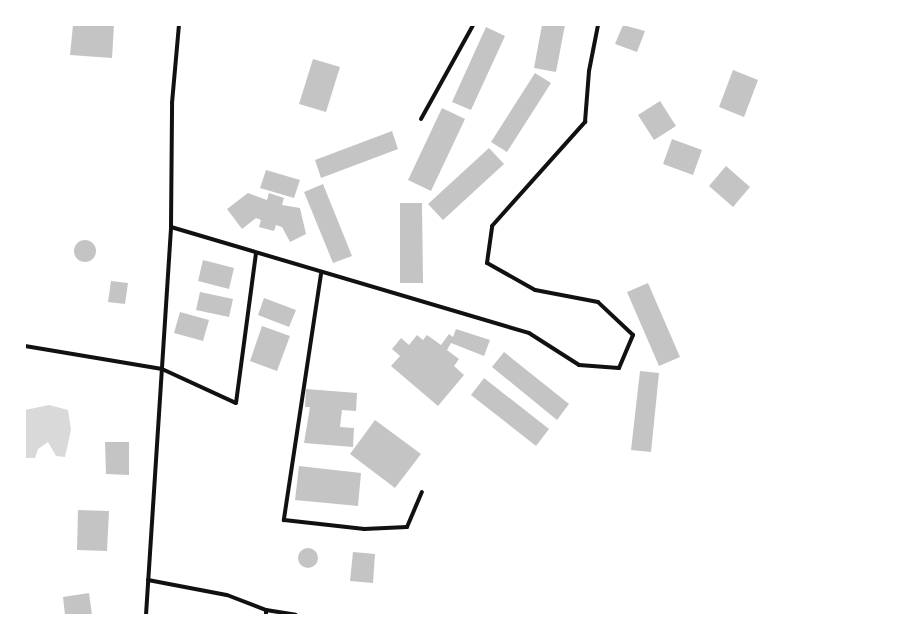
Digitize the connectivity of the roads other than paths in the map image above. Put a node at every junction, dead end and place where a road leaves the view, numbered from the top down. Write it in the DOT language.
graph roads {
  1 [pos="179,25"];
  2 [pos="473,25"];
  3 [pos="598,25"];
  4 [pos="421,119"];
  5 [pos="171,227"];
  6 [pos="256,253"];
  7 [pos="321,274"];
  8 [pos="25,346"];
  9 [pos="162,369"];
  10 [pos="422,492"];
  11 [pos="148,580"];
  12 [pos="266,610"];
  13 [pos="146,615"];
  14 [pos="266,615"];
  15 [pos="296,615"];
  1 -- 5 [label="street"];
  2 -- 4 [label="street"];
  3 -- 7 [label="street"];
  5 -- 6 [label="street"];
  5 -- 9 [label="street"];
  6 -- 7 [label="street"];
  6 -- 9 [label="street"];
  7 -- 10 [label="street"];
  8 -- 9 [label="street"];
  9 -- 11 [label="street"];
  11 -- 12 [label="street"];
  11 -- 13 [label="street"];
  12 -- 14 [label="street"];
  12 -- 15 [label="street"];
}
